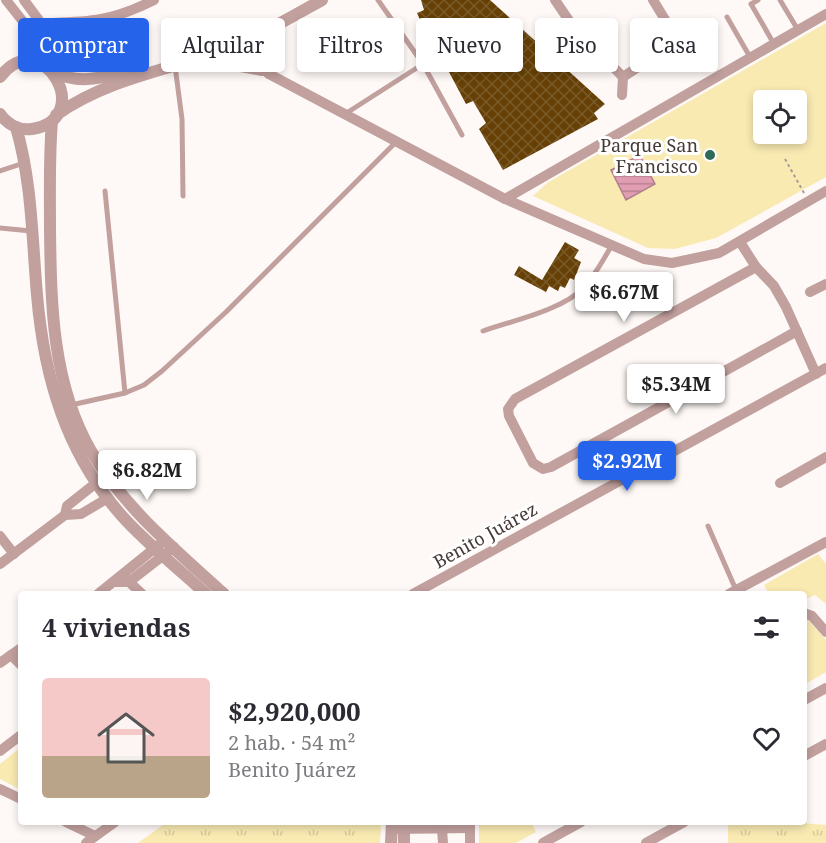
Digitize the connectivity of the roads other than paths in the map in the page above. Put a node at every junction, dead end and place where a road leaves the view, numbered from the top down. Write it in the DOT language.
graph roads {
  1 [pos="7,0"];
  2 [pos="24,0"];
  3 [pos="154,0"];
  4 [pos="322,0"];
  5 [pos="378,0"];
  6 [pos="555,0"];
  7 [pos="653,0"];
  8 [pos="758,0"];
  9 [pos="780,0"];
  10 [pos="826,14"];
  11 [pos="727,17"];
  12 [pos="20,18"];
  13 [pos="37,18"];
  14 [pos="106,18"];
  15 [pos="664,18"];
  16 [pos="285,19"];
  17 [pos="798,30"];
  18 [pos="774,44"];
  19 [pos="416,54"];
  20 [pos="750,58"];
  21 [pos="18,66"];
  22 [pos="161,68"];
  23 [pos="416,68"];
  24 [pos="149,71"];
  25 [pos="51,72"];
  26 [pos="55,72"];
  27 [pos="122,72"];
  28 [pos="146,72"];
  29 [pos="175,72"];
  30 [pos="266,72"];
  31 [pos="427,72"];
  32 [pos="630,72"];
  33 [pos="2,74"];
  34 [pos="623,77"];
  35 [pos="622,95"];
  36 [pos="345,114"];
  37 [pos="0,116"];
  38 [pos="54,118"];
  39 [pos="16,127"];
  40 [pos="462,135"];
  41 [pos="398,141"];
  42 [pos="25,162"];
  43 [pos="0,171"];
  44 [pos="105,191"];
  45 [pos="826,191"];
  46 [pos="183,196"];
  47 [pos="505,199"];
  48 [pos="0,228"];
  49 [pos="32,231"];
  50 [pos="740,242"];
  51 [pos="612,245"];
  52 [pos="756,267"];
  53 [pos="826,284"];
  54 [pos="810,292"];
  55 [pos="483,331"];
  56 [pos="797,331"];
  57 [pos="826,368"];
  58 [pos="816,374"];
  59 [pos="125,393"];
  60 [pos="71,406"];
  61 [pos="59,411"];
  62 [pos="826,457"];
  63 [pos="96,483"];
  64 [pos="780,483"];
  65 [pos="108,498"];
  66 [pos="65,515"];
  67 [pos="708,526"];
  68 [pos="0,537"];
  69 [pos="826,542"];
  70 [pos="165,548"];
  71 [pos="14,554"];
  72 [pos="0,564"];
  73 [pos="118,578"];
  74 [pos="129,582"];
  75 [pos="102,591"];
  76 [pos="139,591"];
  77 [pos="203,591"];
  78 [pos="220,591"];
  79 [pos="418,591"];
  80 [pos="732,591"];
  81 [pos="734,591"];
  82 [pos="807,614"];
  83 [pos="826,632"];
  84 [pos="18,650"];
  85 [pos="11,655"];
  86 [pos="18,662"];
  87 [pos="0,663"];
  88 [pos="826,688"];
  89 [pos="807,698"];
  90 [pos="18,737"];
  91 [pos="826,744"];
  92 [pos="0,751"];
  93 [pos="807,754"];
  94 [pos="0,789"];
  95 [pos="18,798"];
  96 [pos="70,825"];
  97 [pos="111,825"];
  98 [pos="392,825"];
  99 [pos="470,825"];
  100 [pos="576,825"];
  101 [pos="679,825"];
  102 [pos="404,826"];
  103 [pos="442,829"];
  104 [pos="90,840"];
  105 [pos="391,843"];
  106 [pos="404,843"];
  107 [pos="442,843"];
  108 [pos="470,843"];
  109 [pos="543,843"];
  110 [pos="646,843"];
  1 -- 12 [label="street"];
  2 -- 13 [label="street"];
  3 -- 14 [label="street"];
  4 -- 16 [label="street"];
  5 -- 19 [label="lane"];
  6 -- 34 [label="street"];
  7 -- 15 [label="street"];
  8 -- 18 [label="lane"];
  9 -- 17 [label="lane"];
  10 -- 17 [label="street"];
  11 -- 20 [label="lane"];
  17 -- 18 [label="street"];
  18 -- 20 [label="street"];
  20 -- 47 [label="street"];
  21 -- 33 [label="street"];
  22 -- 24 [label="street"];
  23 -- 36 [label="lane"];
  25 -- 38 [label="street"];
  26 -- 27 [label="street"];
  28 -- 38 [label="street"];
  29 -- 46 [label="lane"];
  30 -- 36 [label="street"];
  31 -- 40 [label="lane"];
  32 -- 34 [label="street"];
  34 -- 35 [label="street"];
  36 -- 41 [label="street"];
  37 -- 39 [label="street"];
  38 -- 39 [label="street"];
  38 -- 60 [label="street"];
  39 -- 42 [label="street"];
  41 -- 47 [label="street"];
  41 -- 59 [label="lane"];
  42 -- 43 [label="lane"];
  42 -- 49 [label="street"];
  44 -- 59 [label="lane"];
  45 -- 50 [label="street"];
  47 -- 51 [label="street"];
  48 -- 49 [label="lane"];
  49 -- 61 [label="street"];
  50 -- 51 [label="street"];
  50 -- 52 [label="street"];
  51 -- 55 [label="lane"];
  52 -- 56 [label="street"];
  52 -- 56 [label="street"];
  53 -- 54 [label="street"];
  56 -- 58 [label="street"];
  57 -- 58 [label="street, Benito Juárez"];
  58 -- 79 [label="street, Benito Juárez"];
  59 -- 60 [label="lane"];
  60 -- 61 [label="lane"];
  60 -- 70 [label="street"];
  61 -- 63 [label="street"];
  62 -- 64 [label="street"];
  63 -- 65 [label="street"];
  63 -- 66 [label="street"];
  65 -- 66 [label="street"];
  65 -- 70 [label="street"];
  66 -- 71 [label="street"];
  67 -- 80 [label="lane"];
  68 -- 71 [label="street"];
  69 -- 81 [label="street"];
  70 -- 73 [label="street"];
  70 -- 74 [label="street"];
  70 -- 77 [label="street"];
  70 -- 78 [label="street"];
  71 -- 72 [label="street"];
  73 -- 74 [label="street"];
  73 -- 75 [label="street"];
  74 -- 76 [label="street"];
  82 -- 83 [label="street"];
  84 -- 85 [label="street"];
  85 -- 86 [label="street"];
  85 -- 87 [label="street"];
  88 -- 89 [label="street"];
  90 -- 92 [label="street"];
  91 -- 93 [label="street"];
  94 -- 95 [label="street"];
  96 -- 104 [label="street"];
  97 -- 104 [label="street"];
  98 -- 102 [label="street"];
  98 -- 105 [label="street"];
  99 -- 103 [label="street"];
  99 -- 108 [label="street"];
  100 -- 109 [label="street"];
  101 -- 110 [label="street"];
  102 -- 103 [label="street"];
  102 -- 106 [label="street"];
  103 -- 107 [label="street"];
}
